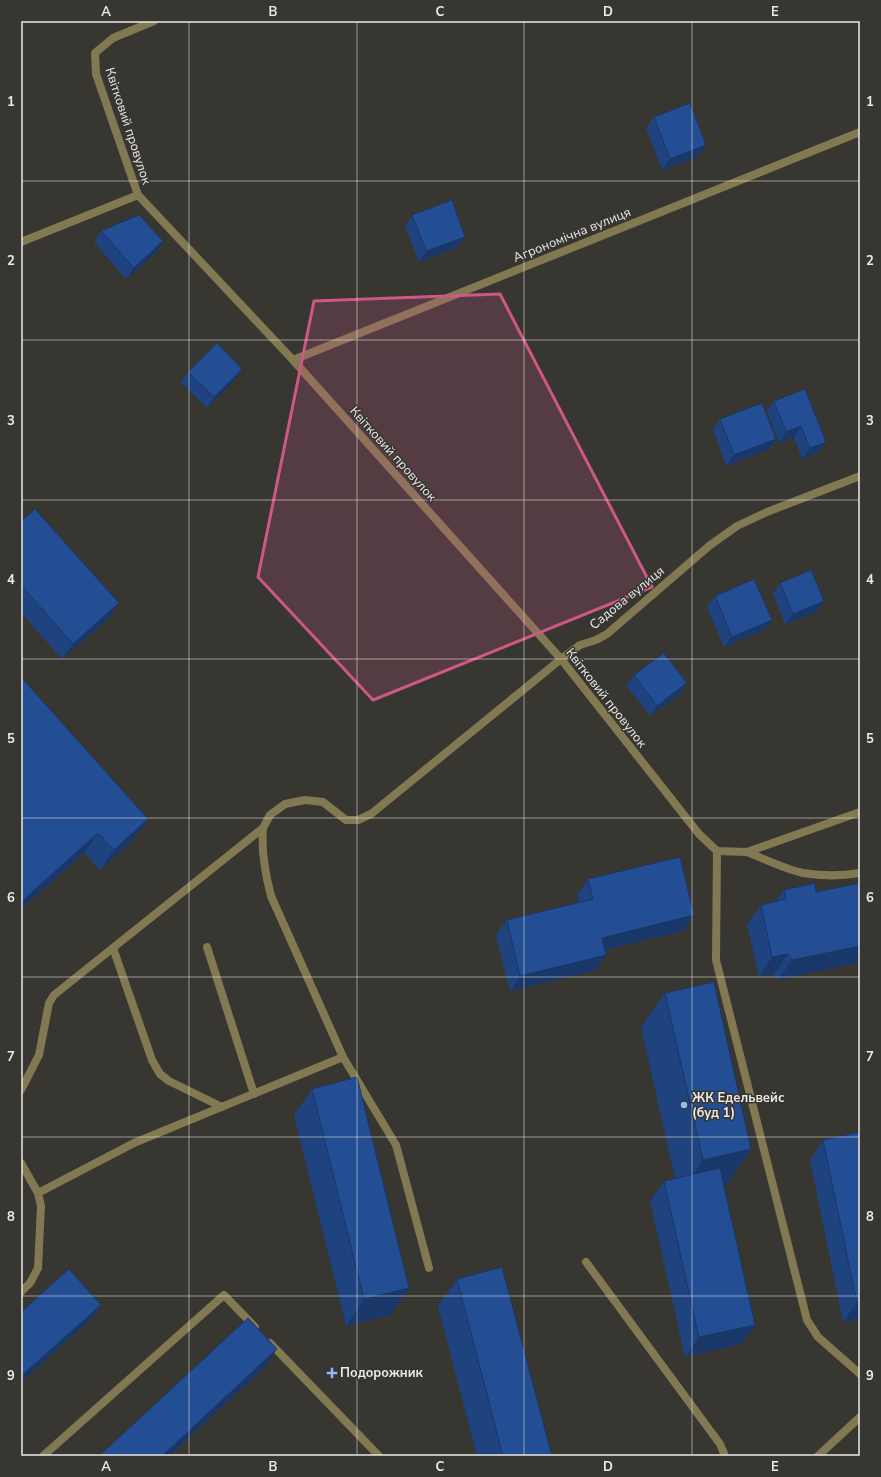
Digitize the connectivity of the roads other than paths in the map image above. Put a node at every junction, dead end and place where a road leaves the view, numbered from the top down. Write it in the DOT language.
graph roads {
  1 [pos="154,21"];
  2 [pos="860,132"];
  3 [pos="138,195"];
  4 [pos="21,242"];
  5 [pos="293,360"];
  6 [pos="860,476"];
  7 [pos="561,659"];
  8 [pos="860,812"];
  9 [pos="262,828"];
  10 [pos="717,851"];
  11 [pos="747,852"];
  12 [pos="860,873"];
  13 [pos="207,947"];
  14 [pos="113,948"];
  15 [pos="343,1057"];
  16 [pos="21,1090"];
  17 [pos="254,1094"];
  18 [pos="222,1107"];
  19 [pos="21,1163"];
  20 [pos="38,1193"];
  21 [pos="586,1262"];
  22 [pos="429,1268"];
  23 [pos="21,1292"];
  24 [pos="860,1374"];
  25 [pos="860,1416"];
  26 [pos="43,1456"];
  27 [pos="379,1456"];
  28 [pos="725,1456"];
  29 [pos="818,1456"];
  1 -- 3 [label="street, Квітковий провулок"];
  2 -- 5 [label="street, Агрономічна вулиця"];
  3 -- 4 [label="street"];
  3 -- 5 [label="street, Квітковий провулок"];
  5 -- 7 [label="street, Квітковий провулок"];
  6 -- 7 [label="street, Садова вулиця"];
  7 -- 9 [label="street, Садова вулиця"];
  7 -- 10 [label="street, Квітковий провулок"];
  8 -- 11 [label="street"];
  9 -- 14 [label="street"];
  9 -- 15 [label="street"];
  10 -- 11 [label="street"];
  10 -- 24 [label="street"];
  11 -- 12 [label="street"];
  13 -- 17 [label="street"];
  14 -- 16 [label="street"];
  14 -- 18 [label="street"];
  15 -- 17 [label="street"];
  15 -- 22 [label="street"];
  17 -- 18 [label="street"];
  18 -- 20 [label="street"];
  19 -- 20 [label="street"];
  20 -- 23 [label="street"];
  21 -- 28 [label="street"];
  25 -- 29 [label="street"];
  26 -- 27 [label="street"];
}
